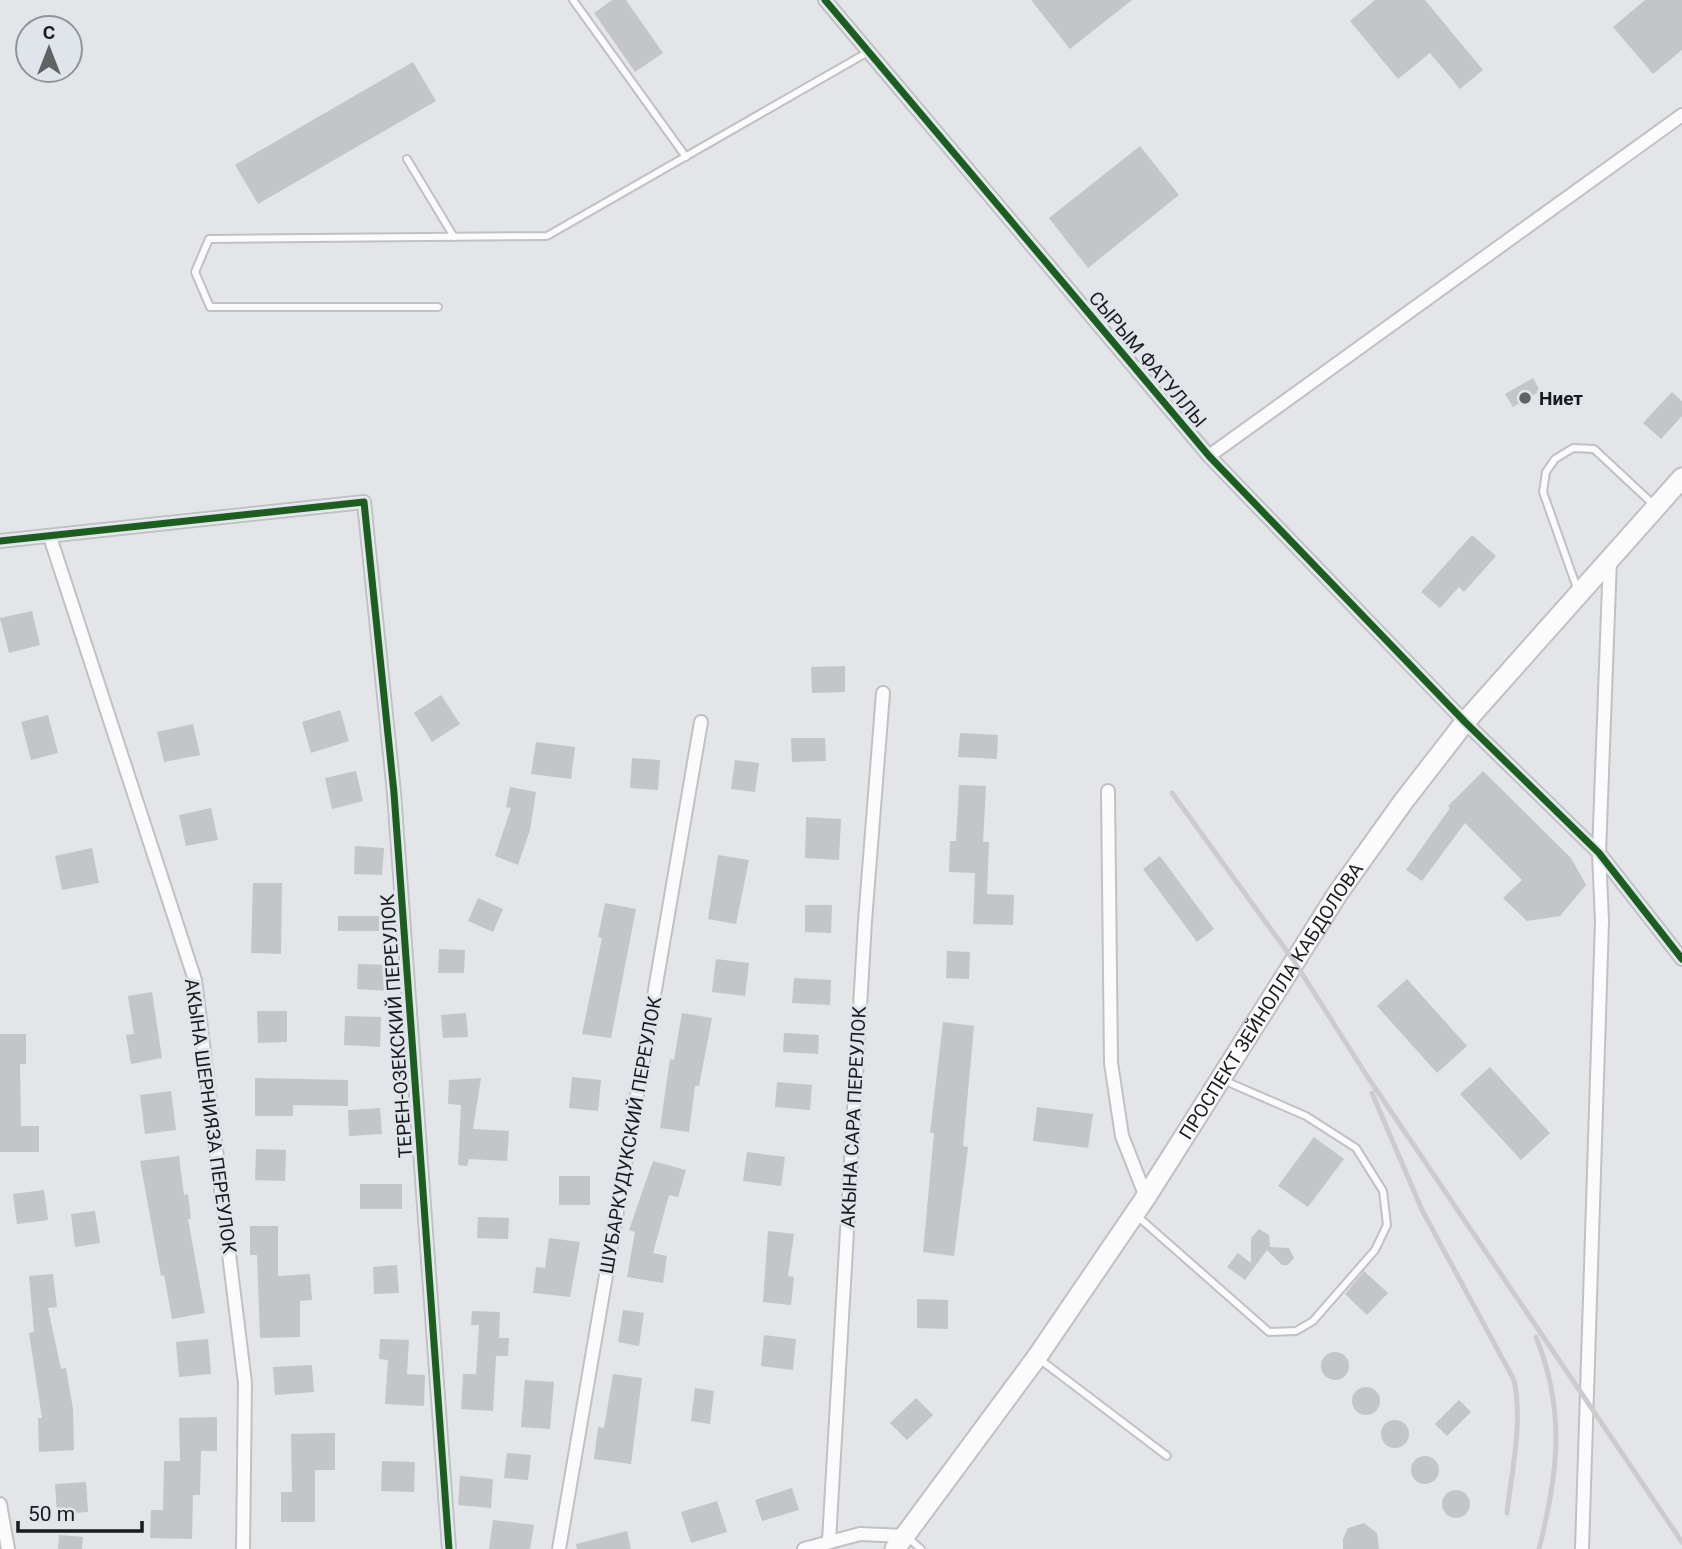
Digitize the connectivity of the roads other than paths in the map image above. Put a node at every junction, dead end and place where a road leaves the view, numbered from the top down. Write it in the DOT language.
graph roads {
  1 [pos="573,0"];
  2 [pos="825,0"];
  3 [pos="870,51"];
  4 [pos="1682,115"];
  5 [pos="686,157"];
  6 [pos="407,159"];
  7 [pos="454,237"];
  8 [pos="438,307"];
  9 [pos="1209,456"];
  10 [pos="1682,478"];
  11 [pos="1655,507"];
  12 [pos="50,537"];
  13 [pos="0,541"];
  14 [pos="1610,557"];
  15 [pos="1578,593"];
  16 [pos="883,694"];
  17 [pos="701,722"];
  18 [pos="1465,722"];
  19 [pos="1108,792"];
  20 [pos="1599,853"];
  21 [pos="1682,959"];
  22 [pos="1220,1079"];
  23 [pos="1146,1197"];
  24 [pos="1135,1214"];
  25 [pos="1037,1357"];
  26 [pos="1167,1456"];
  27 [pos="0,1504"];
  28 [pos="829,1542"];
  29 [pos="907,1545"];
  30 [pos="8,1549"];
  31 [pos="243,1549"];
  32 [pos="449,1549"];
  33 [pos="559,1549"];
  34 [pos="804,1549"];
  35 [pos="1583,1549"];
  1 -- 5 [label="lane"];
  2 -- 3 [label="street, СЫРЫМ ФАТУЛЛЫ"];
  3 -- 5 [label="lane"];
  3 -- 9 [label="street, СЫРЫМ ФАТУЛЛЫ"];
  4 -- 9 [label="street"];
  5 -- 7 [label="lane"];
  6 -- 7 [label="lane"];
  7 -- 8 [label="lane"];
  9 -- 18 [label="street, СЫРЫМ ФАТУЛЛЫ"];
  10 -- 11 [label="main road, ПРОСПЕКТ ЗЕЙНОЛЛА КАБДОЛОВА"];
  11 -- 14 [label="main road, ПРОСПЕКТ ЗЕЙНОЛЛА КАБДОЛОВА"];
  11 -- 15 [label="lane"];
  12 -- 13 [label="street"];
  12 -- 31 [label="street, АКЫНА ШЕРНИЯЗА ПЕРЕУЛОК"];
  12 -- 32 [label="street, ТЕРЕН-ОЗЕКСКИЙ ПЕРЕУЛОК"];
  14 -- 15 [label="main road, ПРОСПЕКТ ЗЕЙНОЛЛА КАБДОЛОВА"];
  14 -- 20 [label="street"];
  15 -- 18 [label="main road, ПРОСПЕКТ ЗЕЙНОЛЛА КАБДОЛОВА"];
  16 -- 28 [label="street, АКЫНА САРА ПЕРЕУЛОК"];
  17 -- 33 [label="street, ШУБАРКУДУКСКИЙ ПЕРЕУЛОК"];
  18 -- 20 [label="street, СЫРЫМ ФАТУЛЛЫ"];
  18 -- 22 [label="main road, ПРОСПЕКТ ЗЕЙНОЛЛА КАБДОЛОВА"];
  19 -- 23 [label="street"];
  20 -- 21 [label="street, СЫРЫМ ФАТУЛЛЫ"];
  20 -- 35 [label="street"];
  22 -- 23 [label="main road, ПРОСПЕКТ ЗЕЙНОЛЛА КАБДОЛОВА"];
  22 -- 24 [label="lane"];
  23 -- 24 [label="main road, ПРОСПЕКТ ЗЕЙНОЛЛА КАБДОЛОВА"];
  24 -- 25 [label="main road, ПРОСПЕКТ ЗЕЙНОЛЛА КАБДОЛОВА"];
  25 -- 26 [label="lane"];
  25 -- 29 [label="main road, ПРОСПЕКТ ЗЕЙНОЛЛА КАБДОЛОВА"];
  27 -- 30 [label="street"];
  28 -- 29 [label="street"];
  28 -- 34 [label="street"];
}
